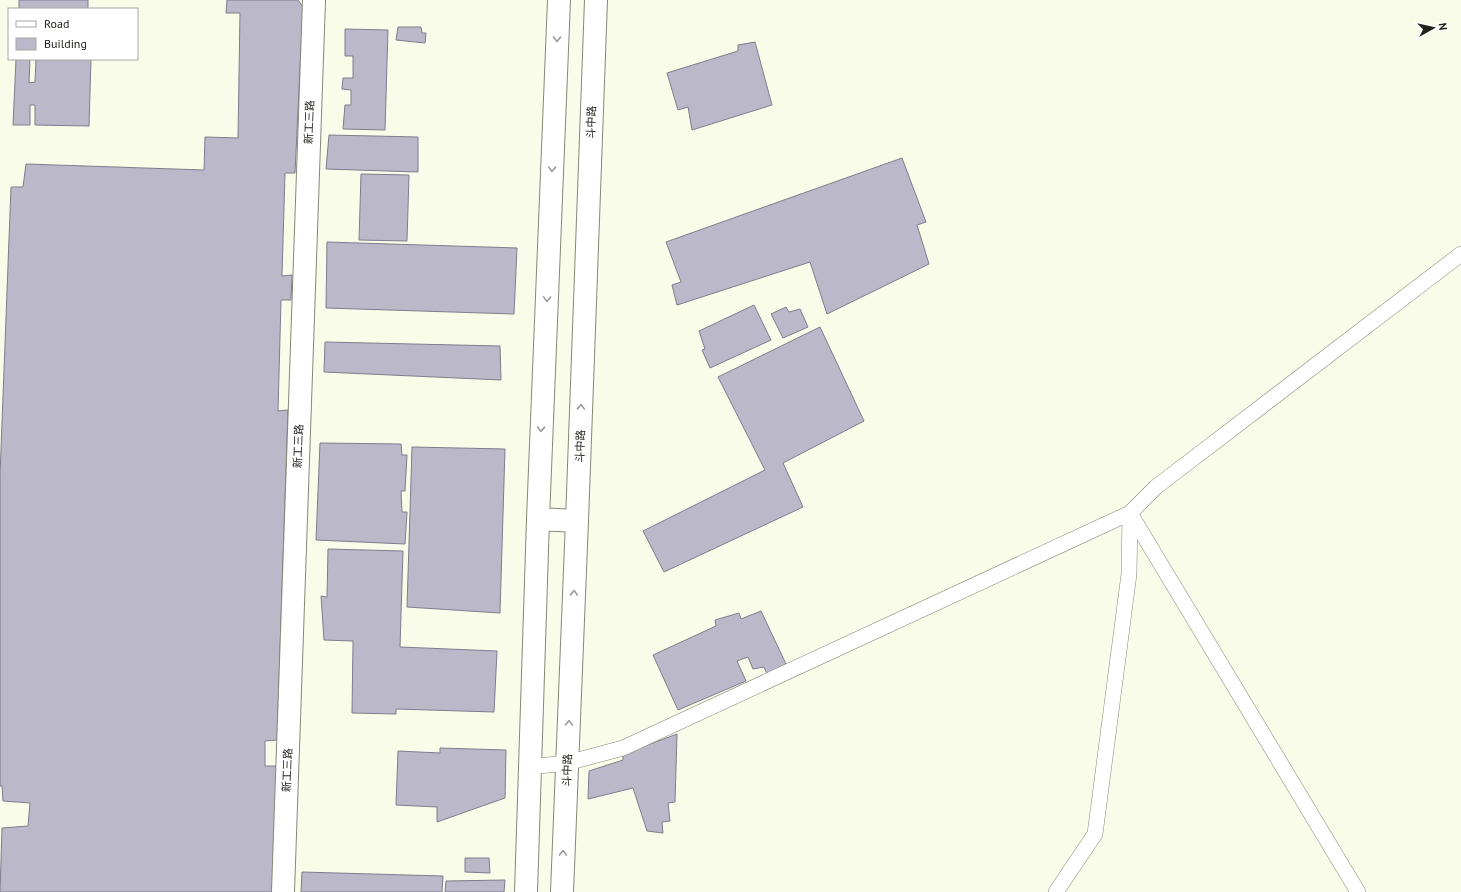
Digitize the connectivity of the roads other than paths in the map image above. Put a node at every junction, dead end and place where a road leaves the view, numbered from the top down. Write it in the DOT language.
graph roads {
  1 [pos="314,0"];
  2 [pos="559,0"];
  3 [pos="596,0"];
  4 [pos="1461,254"];
  5 [pos="1130,513"];
  6 [pos="538,519"];
  7 [pos="577,521"];
  8 [pos="567,763"];
  9 [pos="530,767"];
  10 [pos="282,892"];
  11 [pos="526,892"];
  12 [pos="562,892"];
  13 [pos="1056,892"];
  14 [pos="1358,892"];
  1 -- 10 [label="main road, 新工三路"];
  2 -- 6 [label="main road, one-way"];
  7 -- 3 [label="main road, 斗中路, one-way"];
  4 -- 5 [label="lane"];
  5 -- 8 [label="lane"];
  5 -- 13 [label="lane"];
  5 -- 14 [label="lane"];
  6 -- 7 [label="main road"];
  6 -- 9 [label="main road"];
  8 -- 7 [label="main road, 斗中路, one-way"];
  8 -- 9 [label="lane"];
  12 -- 8 [label="main road, 斗中路, one-way"];
  9 -- 11 [label="main road"];
}
